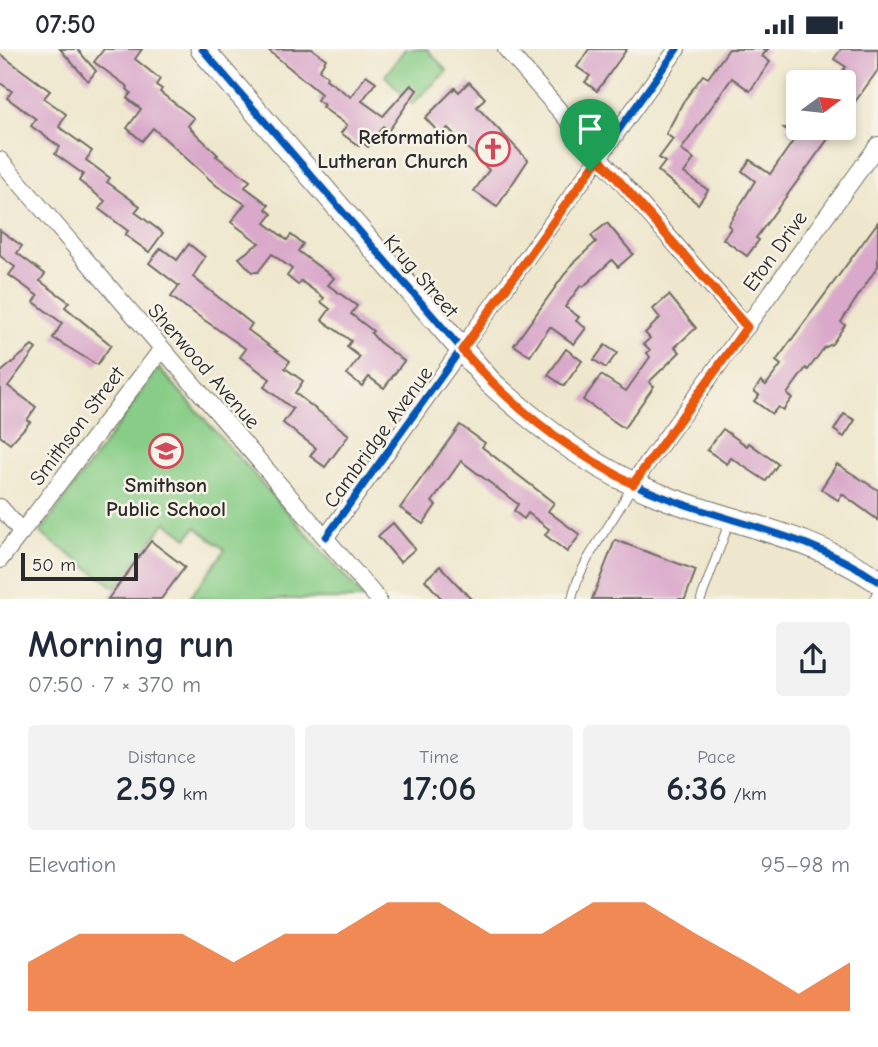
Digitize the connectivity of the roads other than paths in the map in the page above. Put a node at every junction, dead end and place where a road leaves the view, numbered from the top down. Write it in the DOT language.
graph roads {
  1 [pos="202,49"];
  2 [pos="506,49"];
  3 [pos="677,49"];
  4 [pos="878,145"];
  5 [pos="599,158"];
  6 [pos="0,160"];
  7 [pos="747,327"];
  8 [pos="161,350"];
  9 [pos="462,350"];
  10 [pos="633,484"];
  11 [pos="0,507"];
  12 [pos="731,517"];
  13 [pos="22,532"];
  14 [pos="326,537"];
  15 [pos="0,560"];
  16 [pos="878,580"];
  17 [pos="878,590"];
  18 [pos="378,599"];
  19 [pos="572,599"];
  20 [pos="701,599"];
  21 [pos="874,599"];
  1 -- 9 [label="street, Krug Street"];
  2 -- 5 [label="street"];
  3 -- 5 [label="street, Cambridge Avenue"];
  4 -- 7 [label="street, Eton Drive"];
  5 -- 7 [label="street"];
  5 -- 9 [label="street, Cambridge Avenue"];
  6 -- 8 [label="street, Sherwood Avenue"];
  7 -- 10 [label="street, Eton Drive"];
  8 -- 13 [label="street, Smithson Street"];
  8 -- 14 [label="street, Sherwood Avenue"];
  9 -- 10 [label="street, Krug Street"];
  9 -- 14 [label="street, Cambridge Avenue"];
  10 -- 12 [label="street, Krug Street"];
  10 -- 19 [label="lane"];
  11 -- 13 [label="street"];
  12 -- 16 [label="street, Krug Street"];
  12 -- 20 [label="lane"];
  13 -- 15 [label="street, Smithson Street"];
  14 -- 18 [label="street, Sherwood Avenue"];
  17 -- 21 [label="lane"];
}
